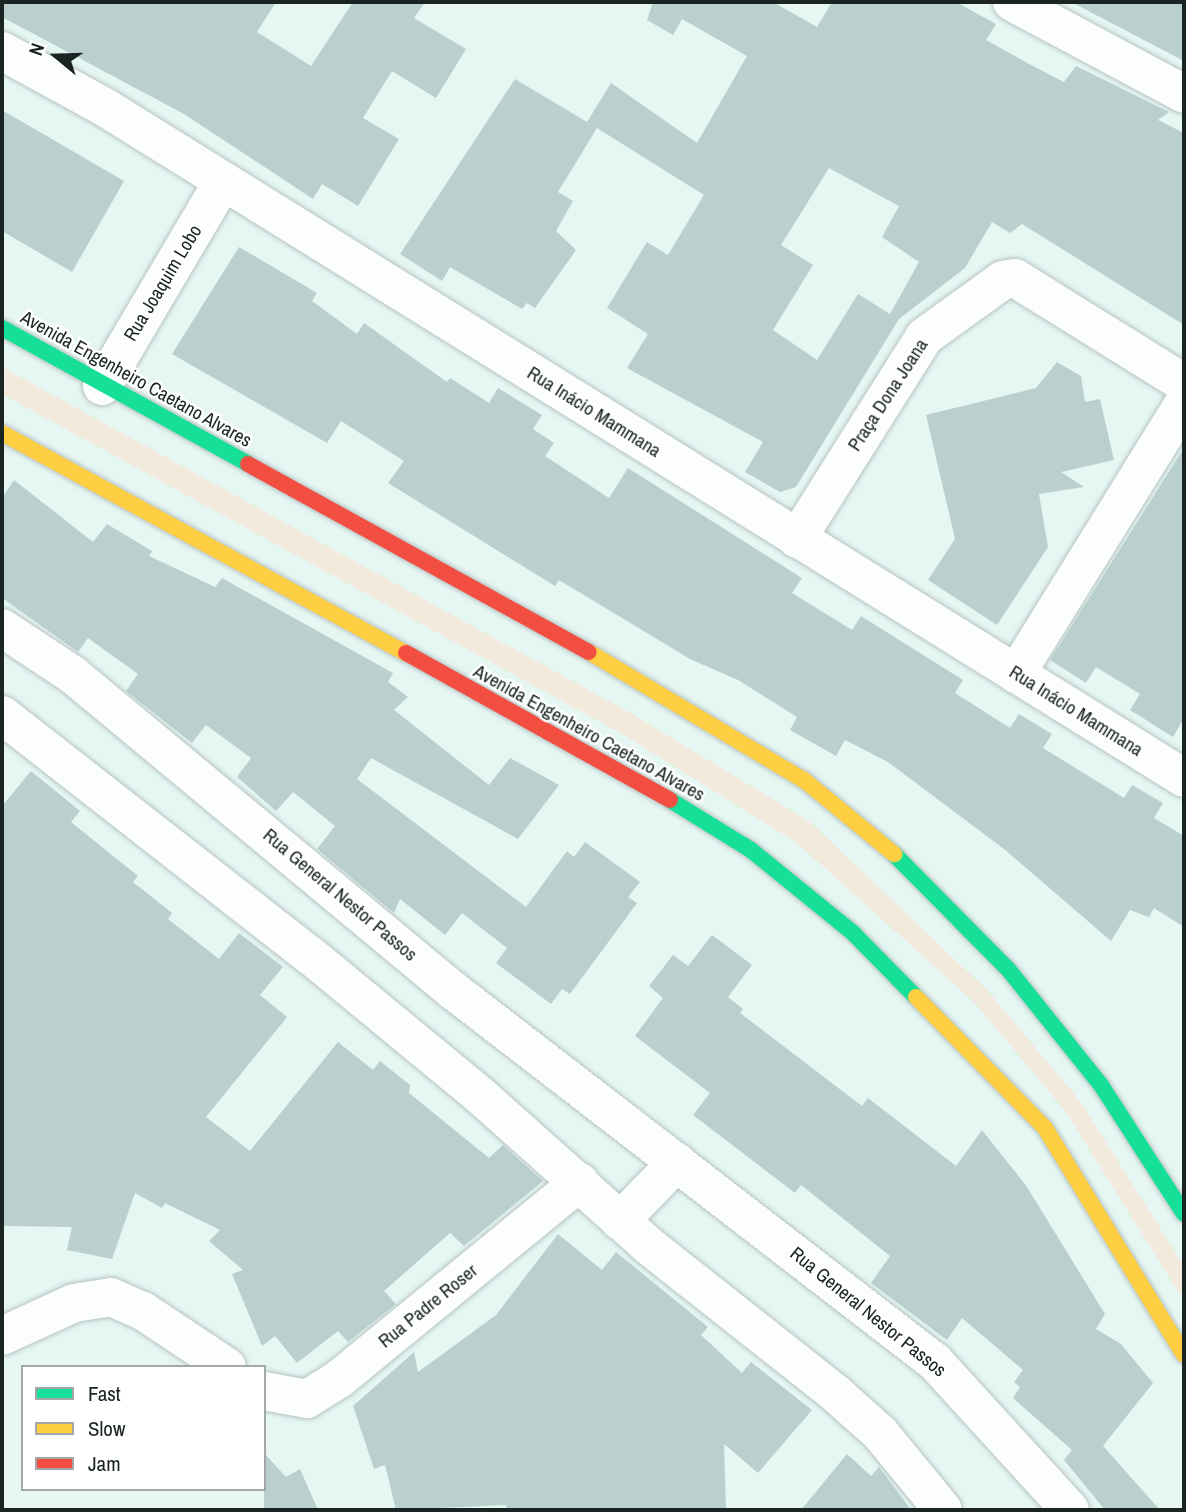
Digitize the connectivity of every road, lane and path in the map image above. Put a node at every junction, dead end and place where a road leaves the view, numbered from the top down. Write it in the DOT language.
graph roads {
  1 [pos="1012,2"];
  2 [pos="2,51"];
  3 [pos="1184,94"];
  4 [pos="223,181"];
  5 [pos="2,328"];
  6 [pos="102,386"];
  7 [pos="1183,389"];
  8 [pos="2,433"];
  9 [pos="797,539"];
  10 [pos="2,628"];
  11 [pos="1016,674"];
  12 [pos="2,715"];
  13 [pos="1184,778"];
  14 [pos="677,1162"];
  15 [pos="580,1182"];
  16 [pos="1184,1214"];
  17 [pos="620,1222"];
  18 [pos="2,1336"];
  19 [pos="1184,1355"];
  20 [pos="224,1365"];
  21 [pos="266,1391"];
  22 [pos="943,1510"];
  23 [pos="1070,1510"];
  1 -- 3 [label="street"];
  2 -- 4 [label="street, Rua Inácio Mammana"];
  4 -- 6 [label="street, Rua Joaquim Lobo"];
  4 -- 9 [label="street, Rua Inácio Mammana"];
  5 -- 6 [label="street, Avenida Engenheiro Caetano Alvares"];
  6 -- 16 [label="street, Avenida Engenheiro Caetano Alvares"];
  7 -- 9 [label="street, Praça Dona Joana"];
  7 -- 11 [label="street, Praça Dona Joana"];
  8 -- 19 [label="street, Avenida Engenheiro Caetano Alvares"];
  9 -- 11 [label="street, Rua Inácio Mammana"];
  10 -- 14 [label="street, Rua General Nestor Passos"];
  11 -- 13 [label="street, Rua Inácio Mammana"];
  12 -- 15 [label="street"];
  14 -- 17 [label="street"];
  14 -- 23 [label="street, Rua General Nestor Passos"];
  15 -- 17 [label="street"];
  15 -- 21 [label="street, Rua Padre Roser"];
  17 -- 22 [label="street"];
  18 -- 20 [label="street"];
}
